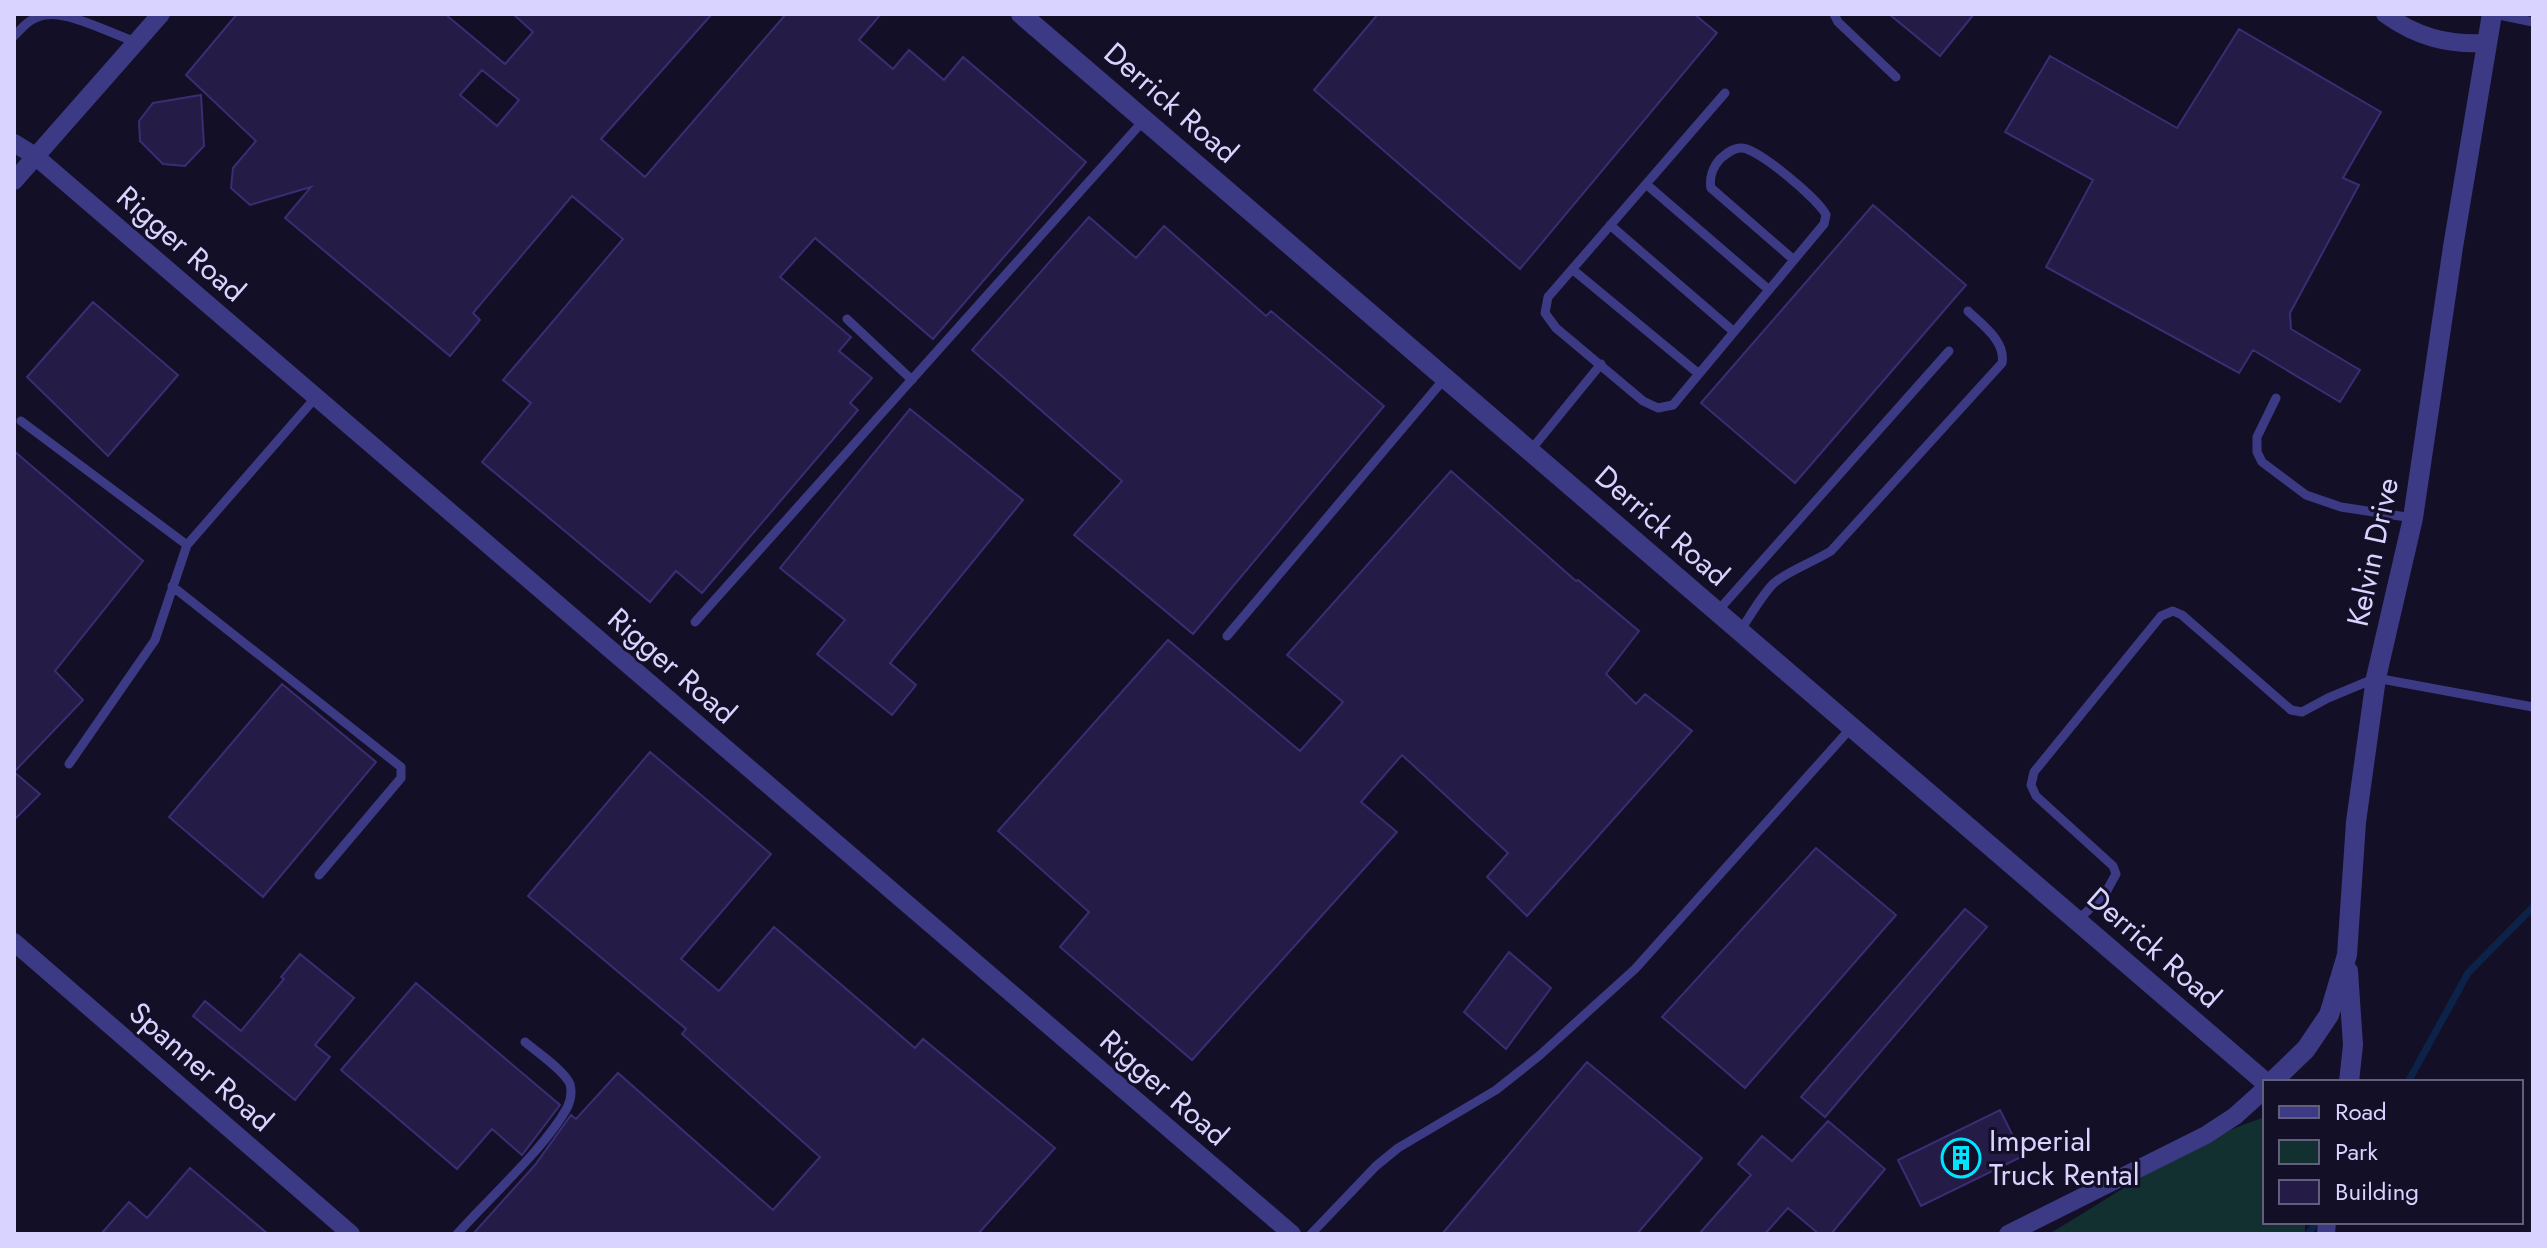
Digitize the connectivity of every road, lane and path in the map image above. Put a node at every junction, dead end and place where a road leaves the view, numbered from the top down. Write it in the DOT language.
graph roads {
  1 [pos="161,14"];
  2 [pos="1021,14"];
  3 [pos="1834,14"];
  4 [pos="2385,14"];
  5 [pos="2493,14"];
  6 [pos="2533,22"];
  7 [pos="14,36"];
  8 [pos="136,42"];
  9 [pos="2486,43"];
  10 [pos="1896,77"];
  11 [pos="1725,93"];
  12 [pos="1144,120"];
  13 [pos="14,143"];
  14 [pos="35,156"];
  15 [pos="14,181"];
  16 [pos="1646,184"];
  17 [pos="1610,225"];
  18 [pos="1794,260"];
  19 [pos="1572,269"];
  20 [pos="1768,289"];
  21 [pos="1968,311"];
  22 [pos="847,319"];
  23 [pos="1733,331"];
  24 [pos="1949,351"];
  25 [pos="1601,364"];
  26 [pos="1699,374"];
  27 [pos="1445,378"];
  28 [pos="912,380"];
  29 [pos="316,397"];
  30 [pos="2276,398"];
  31 [pos="21,421"];
  32 [pos="1530,451"];
  33 [pos="2413,518"];
  34 [pos="187,545"];
  35 [pos="172,586"];
  36 [pos="1716,613"];
  37 [pos="695,622"];
  38 [pos="1740,631"];
  39 [pos="1227,636"];
  40 [pos="2376,678"];
  41 [pos="2533,707"];
  42 [pos="1851,727"];
  43 [pos="69,764"];
  44 [pos="319,875"];
  45 [pos="2077,921"];
  46 [pos="14,942"];
  47 [pos="2347,955"];
  48 [pos="525,1042"];
  49 [pos="2263,1080"];
  50 [pos="2274,1080"];
  51 [pos="2349,1080"];
  52 [pos="2263,1091"];
  53 [pos="351,1234"];
  54 [pos="458,1234"];
  55 [pos="1292,1234"];
  56 [pos="1311,1234"];
  57 [pos="2008,1234"];
  1 -- 8 [label="street"];
  2 -- 12 [label="street, Derrick Road"];
  3 -- 10 [label="lane"];
  4 -- 9 [label="street"];
  5 -- 6 [label="lane"];
  5 -- 9 [label="street, Kelvin Drive"];
  7 -- 8 [label="lane"];
  8 -- 14 [label="street"];
  9 -- 33 [label="street, Kelvin Drive"];
  11 -- 16 [label="lane"];
  12 -- 27 [label="street, Derrick Road"];
  12 -- 28 [label="lane"];
  13 -- 14 [label="street, Rigger Road"];
  14 -- 15 [label="street"];
  14 -- 29 [label="street, Rigger Road"];
  16 -- 17 [label="lane"];
  16 -- 20 [label="lane"];
  17 -- 19 [label="lane"];
  17 -- 23 [label="lane"];
  18 -- 18 [label="lane"];
  18 -- 20 [label="lane"];
  19 -- 25 [label="lane"];
  19 -- 26 [label="lane"];
  20 -- 23 [label="lane"];
  21 -- 38 [label="lane"];
  22 -- 28 [label="lane"];
  23 -- 26 [label="lane"];
  24 -- 36 [label="lane"];
  25 -- 26 [label="lane"];
  25 -- 32 [label="lane"];
  27 -- 32 [label="street, Derrick Road"];
  27 -- 39 [label="lane"];
  28 -- 37 [label="lane"];
  29 -- 34 [label="lane"];
  29 -- 55 [label="street, Rigger Road"];
  30 -- 33 [label="lane"];
  31 -- 34 [label="lane"];
  32 -- 36 [label="street, Derrick Road"];
  33 -- 40 [label="street, Kelvin Drive"];
  34 -- 35 [label="lane"];
  35 -- 43 [label="lane"];
  35 -- 44 [label="lane"];
  36 -- 38 [label="street, Derrick Road"];
  38 -- 42 [label="street, Derrick Road"];
  40 -- 41 [label="lane"];
  40 -- 45 [label="lane"];
  40 -- 47 [label="street, Kelvin Drive"];
  42 -- 45 [label="street, Derrick Road"];
  42 -- 56 [label="lane"];
  45 -- 49 [label="street, Derrick Road"];
  46 -- 53 [label="street, Spanner Road"];
  47 -- 50 [label="street, Kelvin Drive"];
  47 -- 51 [label="street"];
  48 -- 54 [label="lane"];
  52 -- 57 [label="street"];
}
